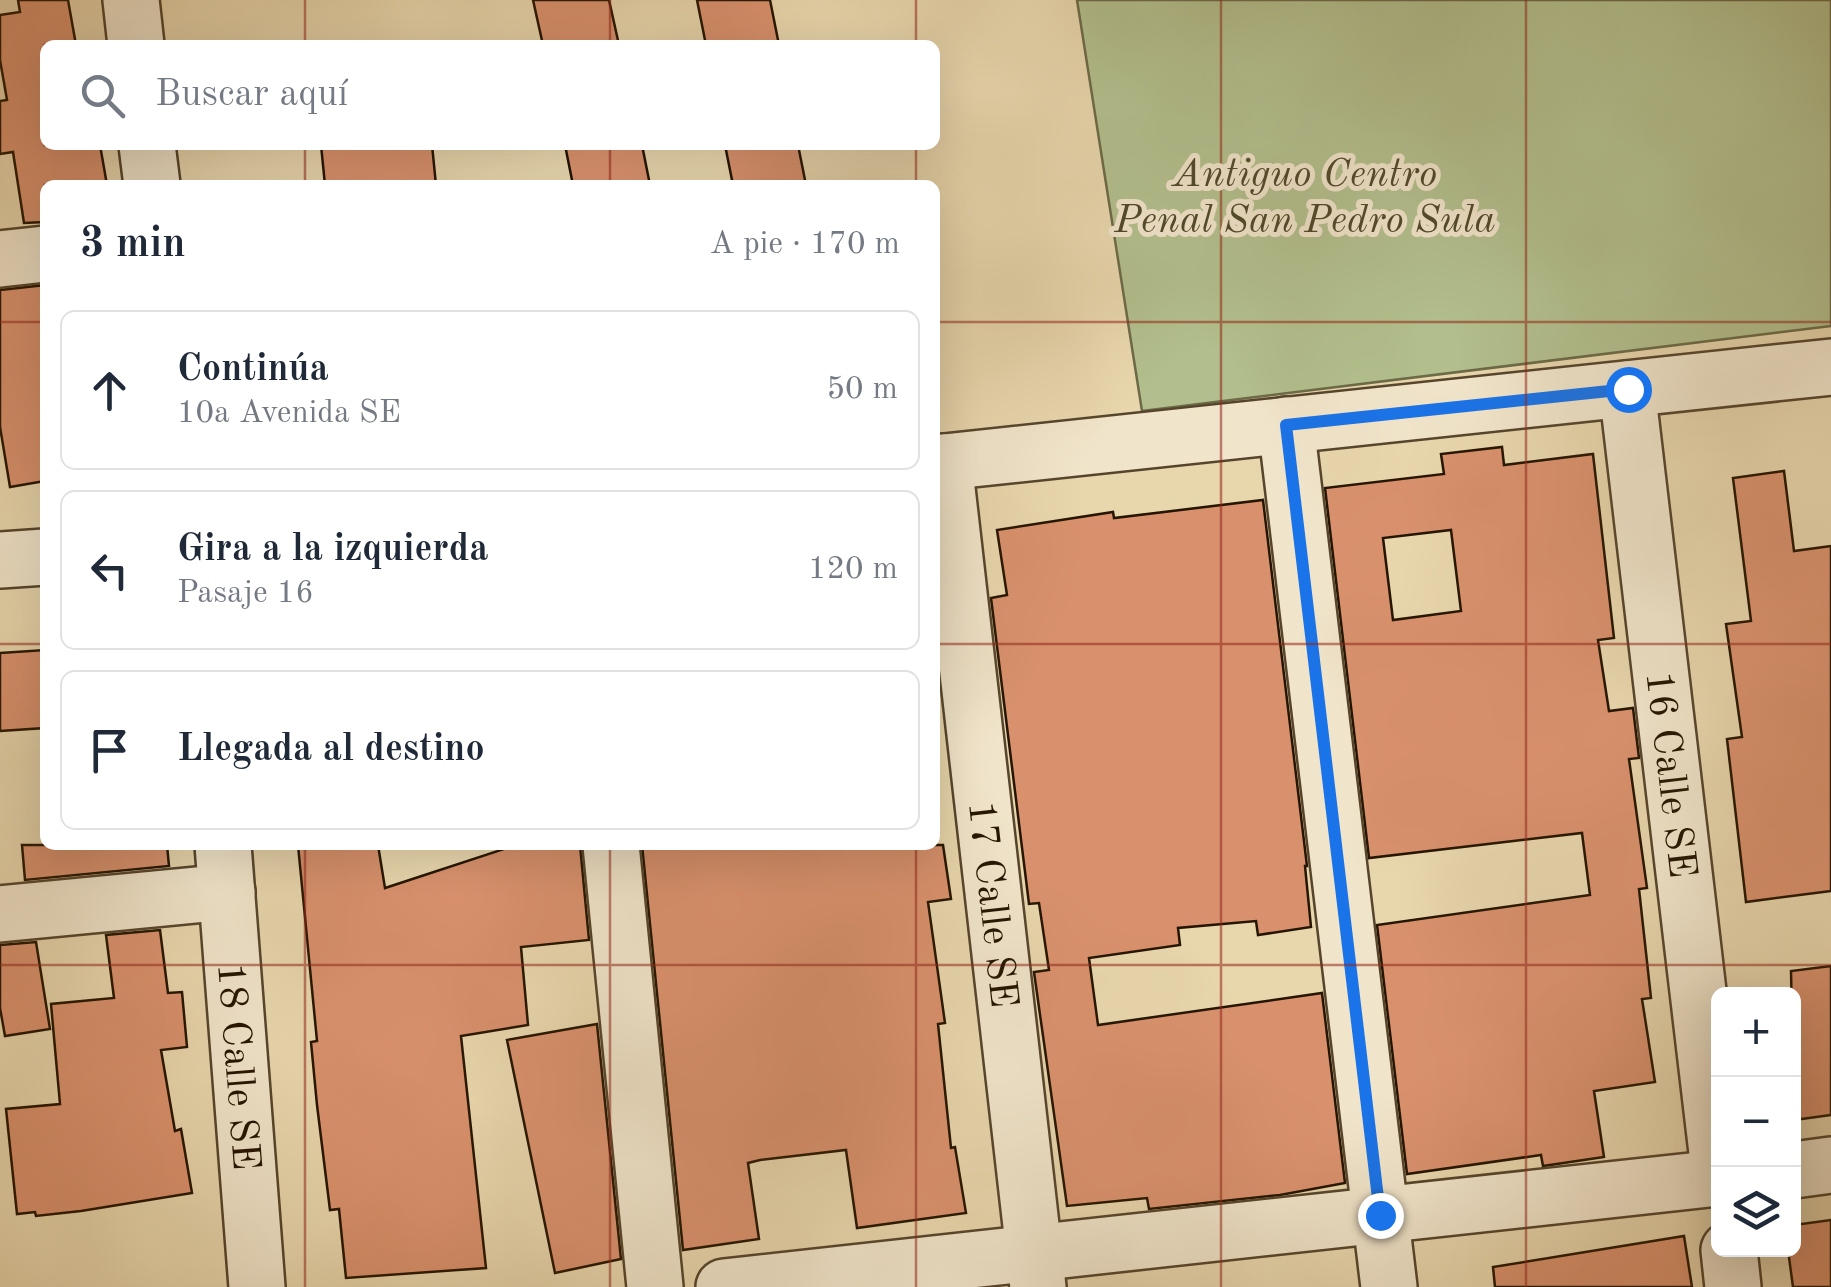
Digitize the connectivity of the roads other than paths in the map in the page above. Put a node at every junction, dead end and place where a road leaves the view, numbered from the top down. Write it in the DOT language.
graph roads {
  1 [pos="131,0"];
  2 [pos="135,40"];
  3 [pos="148,150"];
  4 [pos="151,180"];
  5 [pos="40,255"];
  6 [pos="0,259"];
  7 [pos="1831,367"];
  8 [pos="1628,389"];
  9 [pos="1286,425"];
  10 [pos="940,462"];
  11 [pos="940,470"];
  12 [pos="40,557"];
  13 [pos="0,560"];
  14 [pos="612,850"];
  15 [pos="225,868"];
  16 [pos="0,914"];
  17 [pos="1711,1100"];
  18 [pos="1831,1166"];
  19 [pos="1801,1169"];
  20 [pos="1711,1179"];
  21 [pos="1380,1215"];
  22 [pos="1730,1257"];
  23 [pos="1036,1270"];
  24 [pos="257,1287"];
  25 [pos="655,1287"];
  26 [pos="724,1287"];
  27 [pos="1389,1287"];
  28 [pos="1734,1287"];
  1 -- 2 [label="street"];
  3 -- 4 [label="street"];
  5 -- 6 [label="street"];
  7 -- 8 [label="street"];
  8 -- 9 [label="street"];
  8 -- 17 [label="street, 16 Calle SE"];
  9 -- 10 [label="street"];
  9 -- 21 [label="street"];
  11 -- 23 [label="street, 17 Calle SE"];
  12 -- 13 [label="street"];
  14 -- 25 [label="street"];
  15 -- 16 [label="street"];
  15 -- 24 [label="street, 18 Calle SE"];
  18 -- 19 [label="street"];
  20 -- 21 [label="street"];
  21 -- 23 [label="street"];
  21 -- 27 [label="street"];
  22 -- 28 [label="street"];
  23 -- 26 [label="street"];
}
